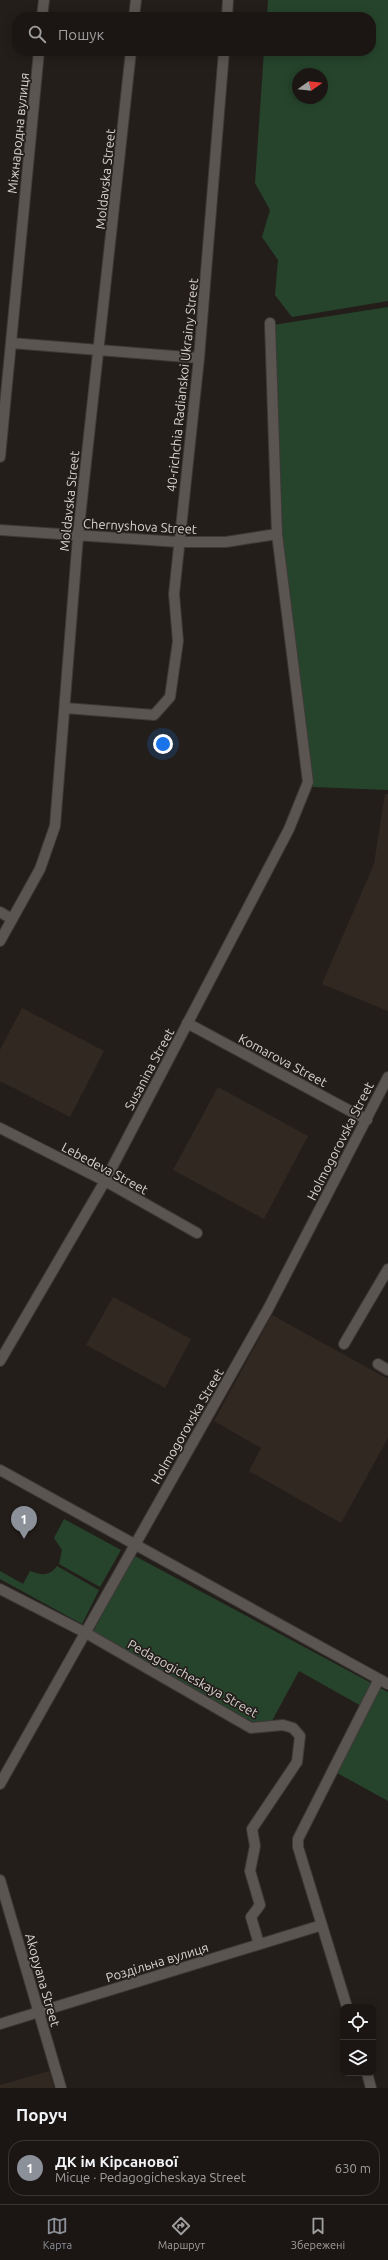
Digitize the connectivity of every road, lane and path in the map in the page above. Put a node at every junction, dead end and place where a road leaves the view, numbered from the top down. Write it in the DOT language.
graph roads {
  1 [pos="44,0"];
  2 [pos="136,0"];
  3 [pos="228,0"];
  4 [pos="43,12"];
  5 [pos="135,12"];
  6 [pos="227,12"];
  7 [pos="39,56"];
  8 [pos="130,56"];
  9 [pos="224,56"];
  10 [pos="270,323"];
  11 [pos="11,343"];
  12 [pos="99,350"];
  13 [pos="199,358"];
  14 [pos="0,457"];
  15 [pos="0,530"];
  16 [pos="278,534"];
  17 [pos="78,536"];
  18 [pos="179,542"];
  19 [pos="65,708"];
  20 [pos="0,912"];
  21 [pos="12,919"];
  22 [pos="0,941"];
  23 [pos="187,1023"];
  24 [pos="388,1077"];
  25 [pos="366,1120"];
  26 [pos="0,1128"];
  27 [pos="105,1181"];
  28 [pos="197,1233"];
  29 [pos="388,1269"];
  30 [pos="344,1344"];
  31 [pos="0,1361"];
  32 [pos="378,1364"];
  33 [pos="388,1370"];
  34 [pos="0,1470"];
  35 [pos="134,1544"];
  36 [pos="0,1589"];
  37 [pos="86,1633"];
  38 [pos="383,1682"];
  39 [pos="0,1784"];
  40 [pos="0,1880"];
  41 [pos="4,1909"];
  42 [pos="322,1925"];
  43 [pos="258,1944"];
  44 [pos="346,2004"];
  45 [pos="39,2012"];
  46 [pos="0,2024"];
  47 [pos="368,2076"];
  48 [pos="61,2088"];
  49 [pos="371,2088"];
  1 -- 4 [label="street"];
  2 -- 5 [label="street"];
  3 -- 6 [label="street"];
  7 -- 11 [label="street, Міжнародна вулиця"];
  8 -- 12 [label="street, Moldavska Street"];
  9 -- 13 [label="street, 40-richchia Radianskoi Ukrainy Street"];
  10 -- 16 [label="street"];
  11 -- 12 [label="street"];
  11 -- 14 [label="street, Міжнародна вулиця"];
  12 -- 13 [label="street"];
  12 -- 17 [label="street, Moldavska Street"];
  13 -- 18 [label="street, 40-richchia Radianskoi Ukrainy Street"];
  15 -- 17 [label="street, Chernyshova Street"];
  16 -- 18 [label="street, Chernyshova Street"];
  16 -- 23 [label="street, Susanina Street"];
  17 -- 18 [label="street, Chernyshova Street"];
  17 -- 19 [label="street, Moldavska Street"];
  18 -- 19 [label="street, 40-richchia Radianskoi Ukrainy Street"];
  19 -- 21 [label="street, Moldavska Street"];
  20 -- 21 [label="street"];
  21 -- 22 [label="street, Moldavska Street"];
  23 -- 25 [label="street, Komarova Street"];
  23 -- 27 [label="street, Susanina Street"];
  24 -- 25 [label="street, Holmogorovska Street"];
  25 -- 35 [label="street, Holmogorovska Street"];
  26 -- 27 [label="street, Lebedeva Street"];
  27 -- 28 [label="street, Lebedeva Street"];
  27 -- 31 [label="street, Susanina Street"];
  29 -- 30 [label="street"];
  32 -- 33 [label="street"];
  34 -- 35 [label="street"];
  35 -- 37 [label="street, Holmogorovska Street"];
  35 -- 38 [label="street"];
  36 -- 37 [label="street, Pedagogicheskaya Street"];
  37 -- 39 [label="street, Holmogorovska Street"];
  37 -- 43 [label="street, Pedagogicheskaya Street"];
  38 -- 42 [label="street"];
  40 -- 41 [label="street, Akopyana Street"];
  41 -- 45 [label="street, Akopyana Street"];
  42 -- 43 [label="street, Роздільна вулиця"];
  42 -- 44 [label="street"];
  43 -- 45 [label="street, Роздільна вулиця"];
  45 -- 46 [label="street, Роздільна вулиця"];
  45 -- 48 [label="street, Akopyana Street"];
  47 -- 49 [label="street"];
}
